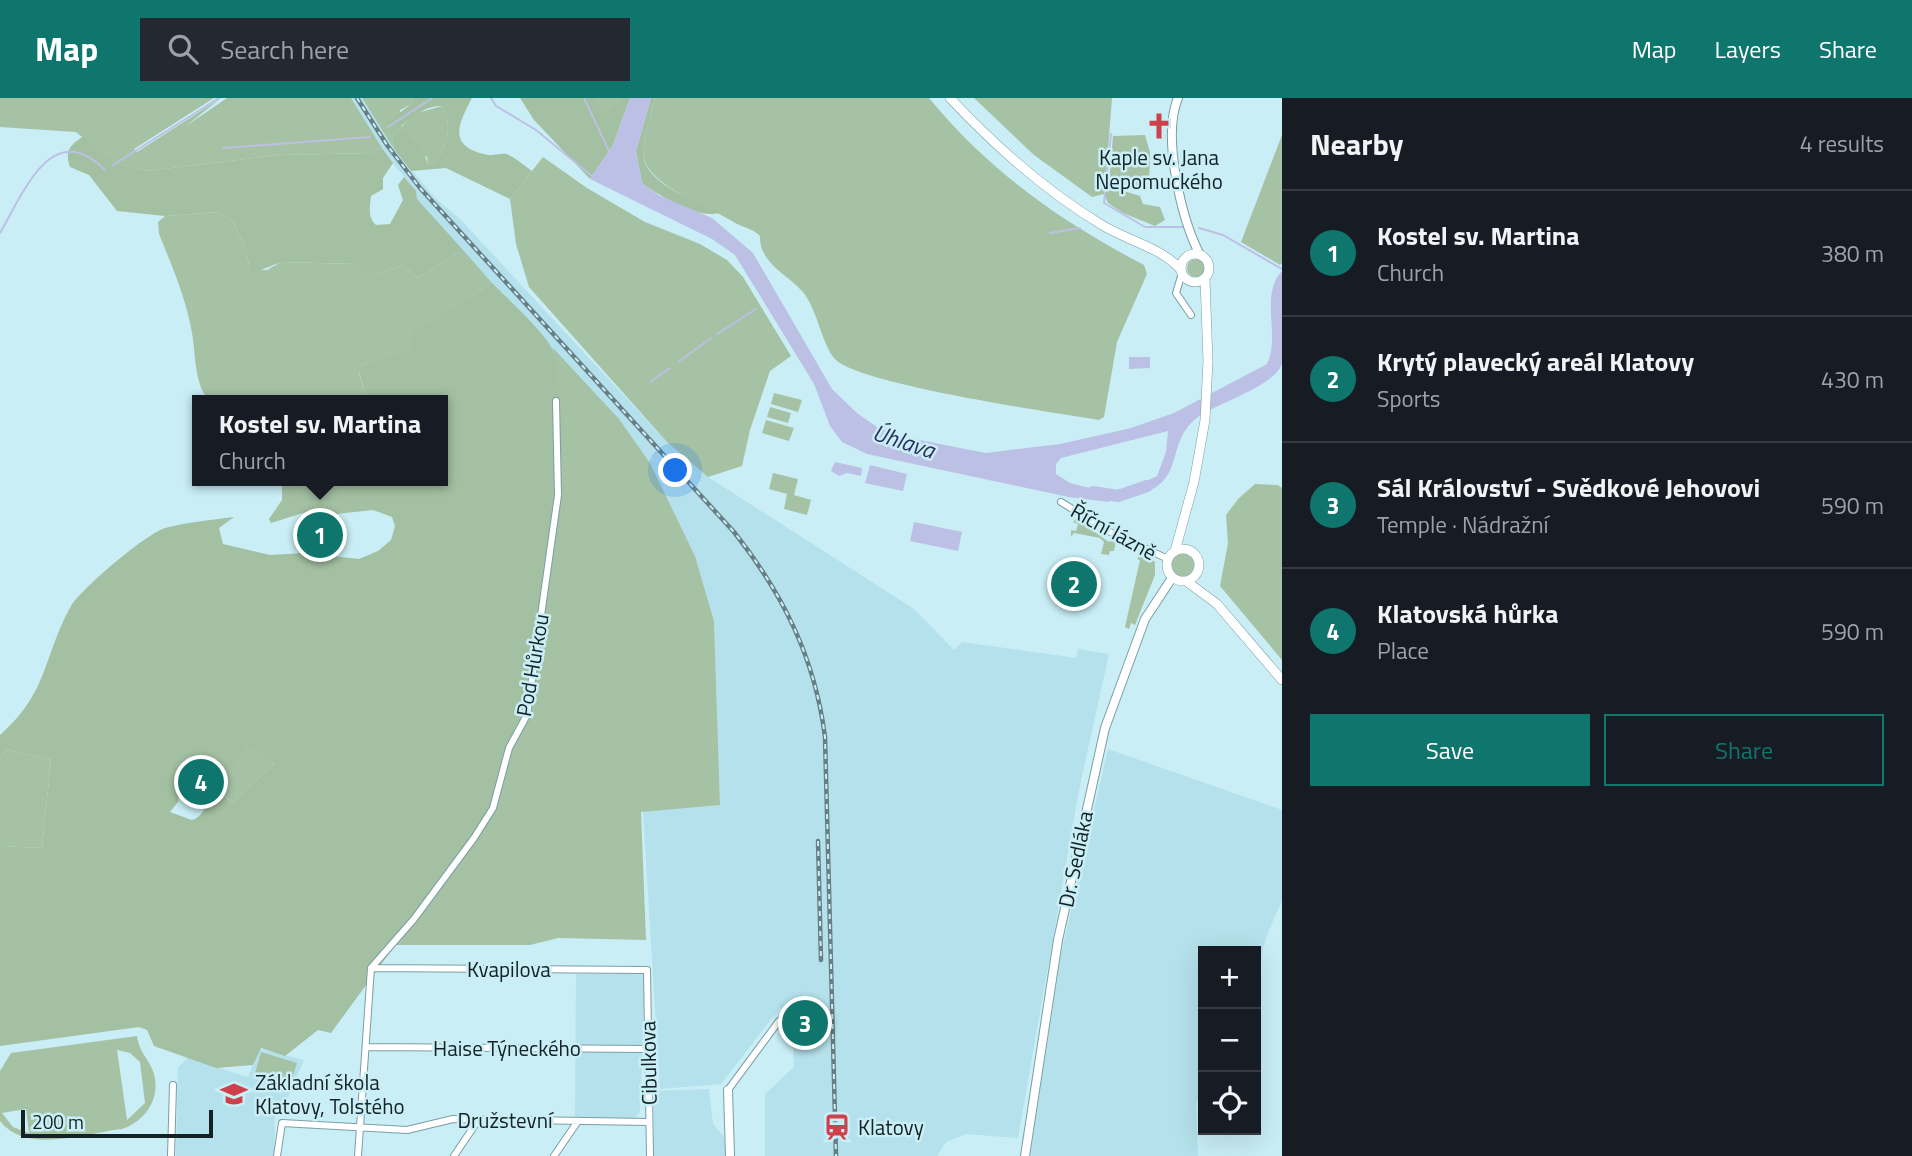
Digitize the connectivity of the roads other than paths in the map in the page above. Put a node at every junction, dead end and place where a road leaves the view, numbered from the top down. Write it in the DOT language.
graph roads {
  1 [pos="950,98"];
  2 [pos="1178,98"];
  3 [pos="1192,256"];
  4 [pos="1165,257"];
  5 [pos="1190,277"];
  6 [pos="1191,315"];
  7 [pos="556,401"];
  8 [pos="1061,502"];
  9 [pos="1185,517"];
  10 [pos="1175,551"];
  11 [pos="1191,551"];
  12 [pos="1168,559"];
  13 [pos="1198,572"];
  14 [pos="1172,578"];
  15 [pos="1186,581"];
  16 [pos="1217,604"];
  17 [pos="1282,680"];
  18 [pos="371,968"];
  19 [pos="647,970"];
  20 [pos="786,1018"];
  21 [pos="366,1046"];
  22 [pos="648,1049"];
  23 [pos="173,1085"];
  24 [pos="728,1090"];
  25 [pos="479,1119"];
  26 [pos="578,1121"];
  27 [pos="649,1122"];
  28 [pos="360,1127"];
  29 [pos="171,1156"];
  30 [pos="277,1156"];
  31 [pos="358,1156"];
  32 [pos="454,1156"];
  33 [pos="554,1156"];
  34 [pos="650,1156"];
  35 [pos="730,1156"];
  36 [pos="1025,1156"];
  1 -- 4 [label="main road"];
  2 -- 3 [label="street"];
  3 -- 4 [label="main road"];
  3 -- 5 [label="main road"];
  3 -- 5 [label="main road"];
  4 -- 5 [label="main road"];
  5 -- 6 [label="street"];
  5 -- 9 [label="main road"];
  7 -- 18 [label="street, Pod Hůrkou"];
  8 -- 12 [label="street, Říční lázně"];
  9 -- 10 [label="main road"];
  9 -- 11 [label="main road"];
  10 -- 11 [label="main road"];
  10 -- 12 [label="main road"];
  11 -- 13 [label="main road"];
  12 -- 14 [label="main road"];
  13 -- 15 [label="main road"];
  13 -- 16 [label="main road"];
  14 -- 15 [label="main road"];
  14 -- 36 [label="street, Dr. Sedláka"];
  15 -- 16 [label="main road"];
  16 -- 17 [label="main road"];
  18 -- 19 [label="street, Kvapilova"];
  18 -- 21 [label="street"];
  19 -- 22 [label="street, Cibulkova"];
  20 -- 24 [label="street"];
  21 -- 22 [label="street, Haise Týneckého"];
  21 -- 28 [label="street"];
  22 -- 27 [label="street, Cibulkova"];
  23 -- 29 [label="street"];
  24 -- 35 [label="street"];
  25 -- 26 [label="street, Družstevní"];
  25 -- 28 [label="street, Družstevní"];
  25 -- 32 [label="street"];
  26 -- 27 [label="street, Družstevní"];
  26 -- 33 [label="street"];
  27 -- 34 [label="street, Cibulkova"];
  28 -- 30 [label="street, Družstevní"];
  28 -- 31 [label="street"];
}
